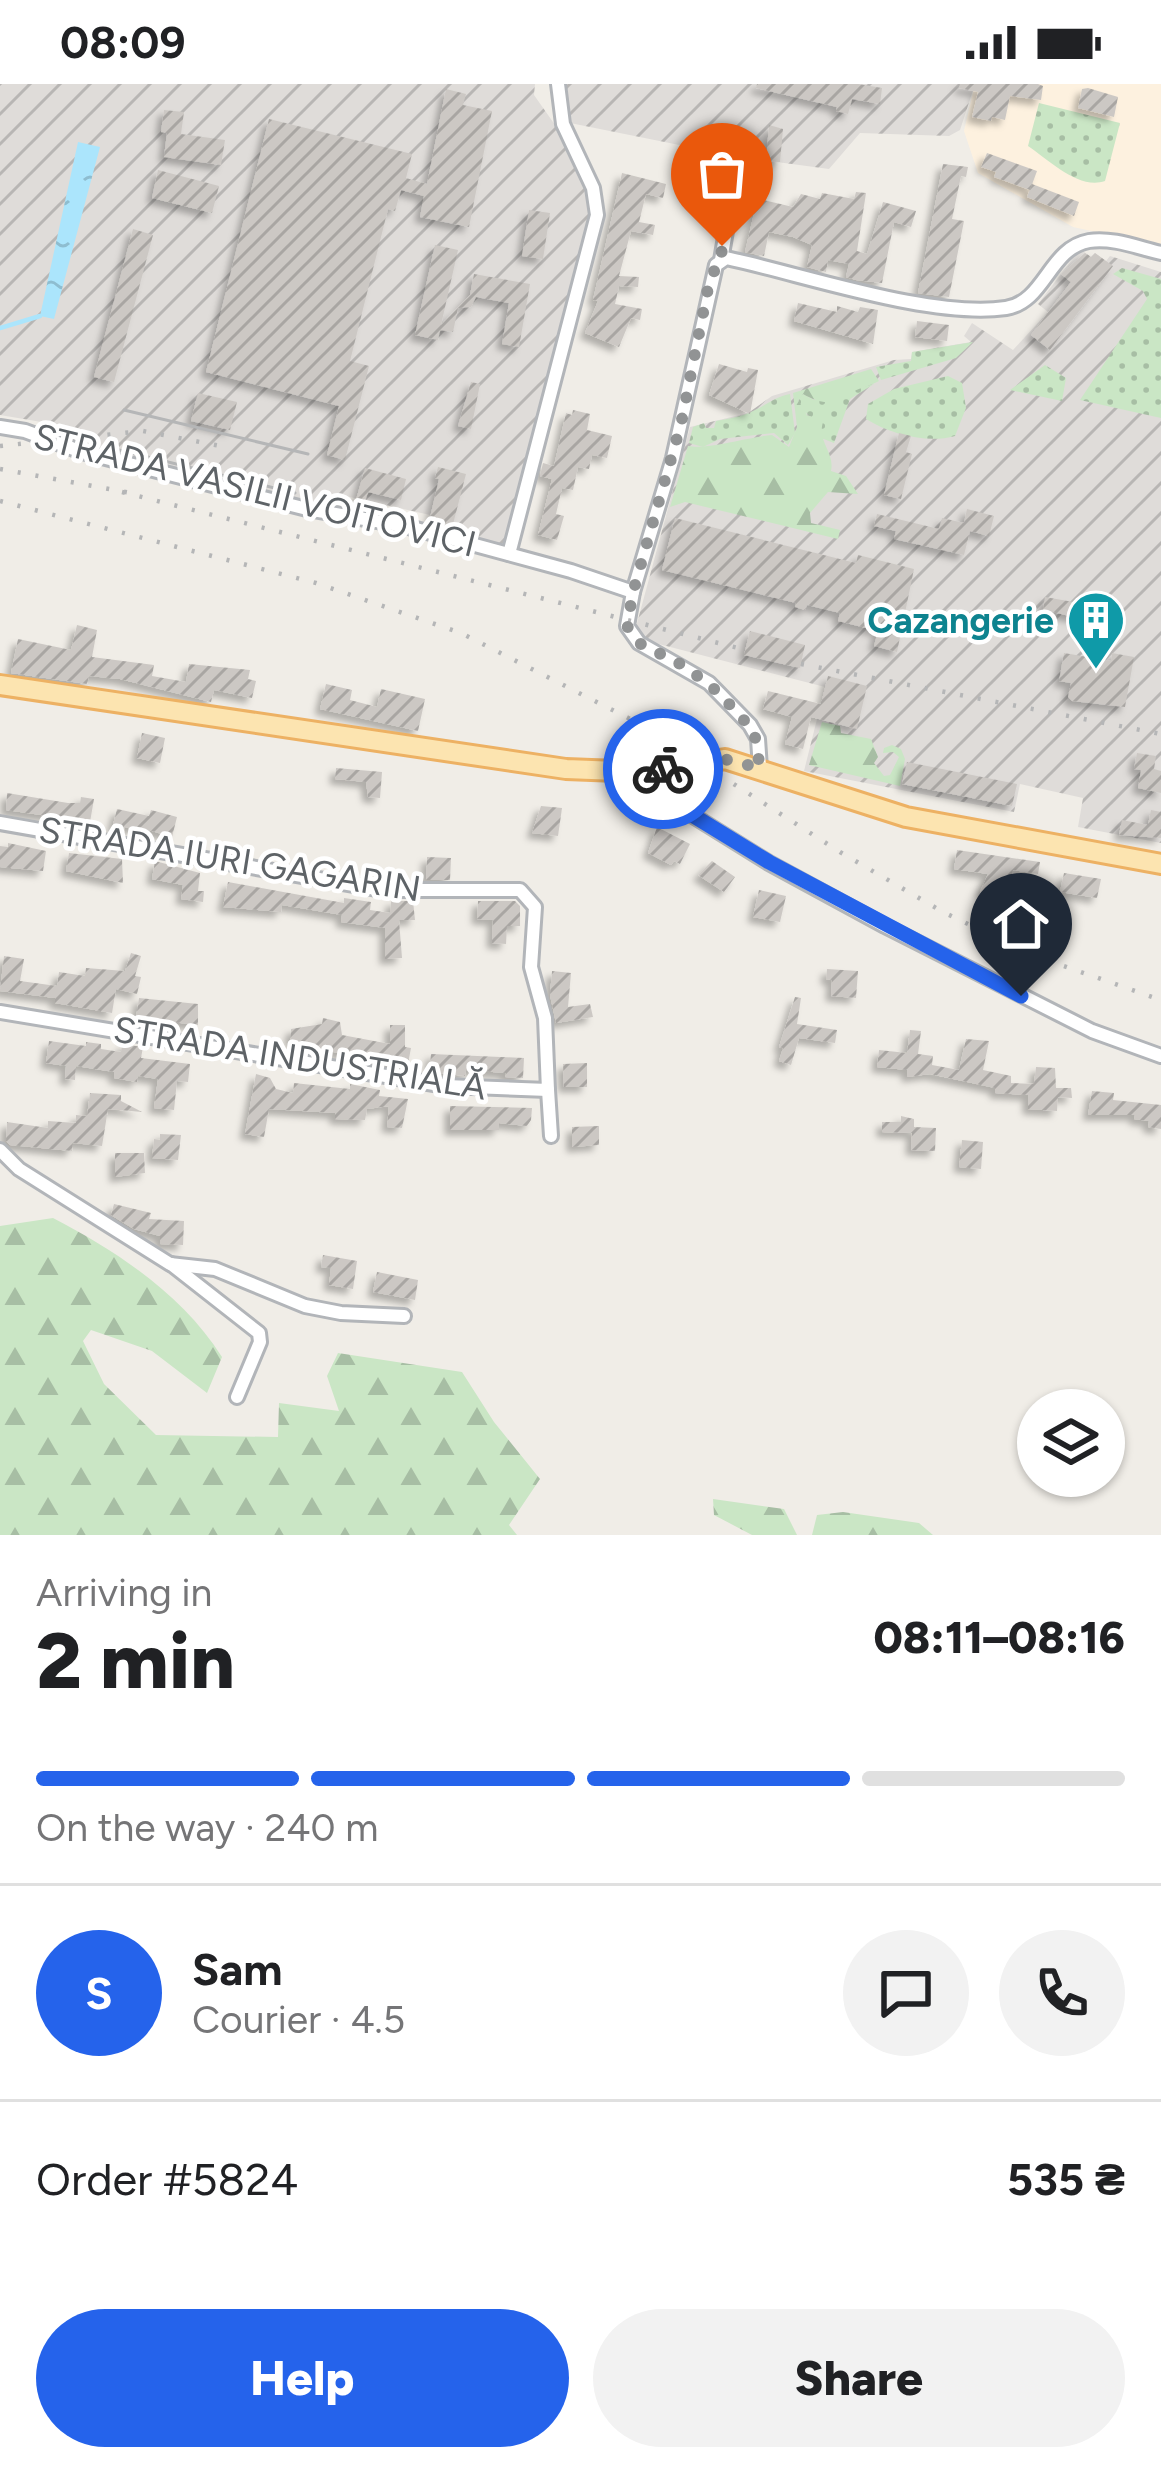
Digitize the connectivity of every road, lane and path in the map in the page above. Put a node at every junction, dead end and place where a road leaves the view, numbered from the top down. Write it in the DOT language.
graph roads {
  1 [pos="558,84"];
  2 [pos="739,157"];
  3 [pos="1161,253"];
  4 [pos="721,260"];
  5 [pos="0,428"];
  6 [pos="509,554"];
  7 [pos="633,592"];
  8 [pos="0,686"];
  9 [pos="760,768"];
  10 [pos="644,772"];
  11 [pos="0,823"];
  12 [pos="1161,864"];
  13 [pos="0,1012"];
  14 [pos="1161,1056"];
  15 [pos="548,1090"];
  16 [pos="551,1136"];
  17 [pos="0,1150"];
  18 [pos="170,1264"];
  19 [pos="404,1316"];
  20 [pos="237,1397"];
  1 -- 6 [label="street, STRADA VASILII VOITOVICI"];
  2 -- 4 [label="street"];
  3 -- 4 [label="street"];
  4 -- 7 [label="street"];
  5 -- 6 [label="street, STRADA VASILII VOITOVICI"];
  6 -- 7 [label="street, STRADA VASILII VOITOVICI"];
  7 -- 9 [label="street"];
  8 -- 10 [label="main road"];
  9 -- 10 [label="main road"];
  9 -- 12 [label="main road"];
  10 -- 14 [label="street"];
  11 -- 15 [label="street, STRADA IURI GAGARIN"];
  13 -- 15 [label="street, STRADA INDUSTRIALĂ"];
  15 -- 16 [label="street"];
  17 -- 18 [label="street"];
  18 -- 19 [label="street"];
  18 -- 20 [label="street"];
}
